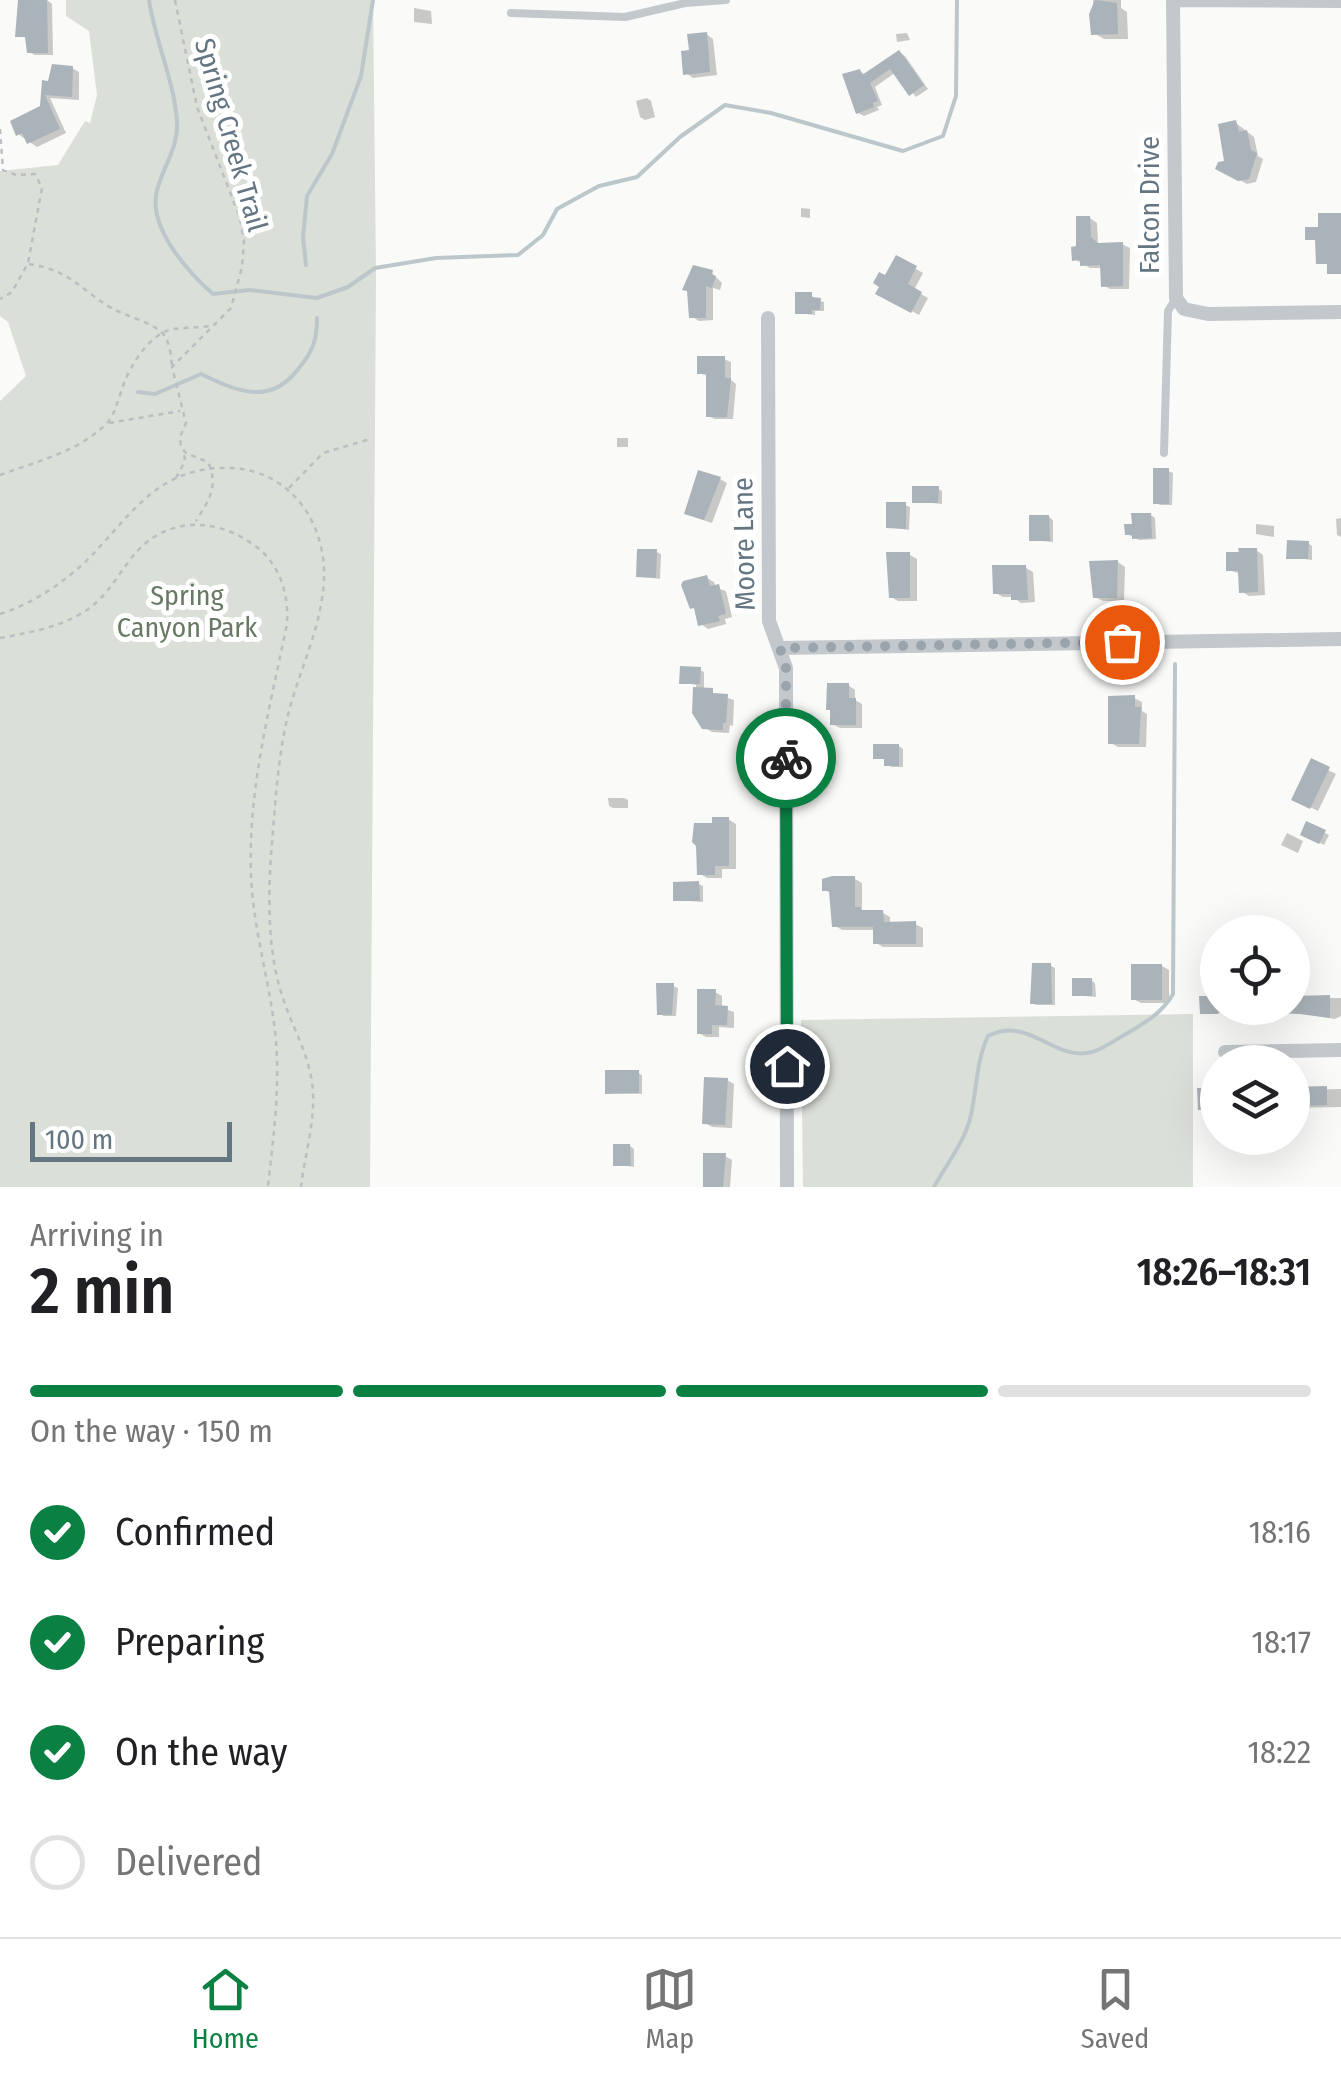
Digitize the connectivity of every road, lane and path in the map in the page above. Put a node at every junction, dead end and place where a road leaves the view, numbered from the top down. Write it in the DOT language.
graph roads {
  1 [pos="175,0"];
  2 [pos="726,0"];
  3 [pos="1173,0"];
  4 [pos="1341,1"];
  5 [pos="511,14"];
  6 [pos="0,129"];
  7 [pos="28,264"];
  8 [pos="1176,298"];
  9 [pos="0,299"];
  10 [pos="1341,312"];
  11 [pos="227,314"];
  12 [pos="768,318"];
  13 [pos="163,333"];
  14 [pos="172,366"];
  15 [pos="182,410"];
  16 [pos="108,424"];
  17 [pos="370,439"];
  18 [pos="184,452"];
  19 [pos="1164,452"];
  20 [pos="211,469"];
  21 [pos="0,475"];
  22 [pos="175,480"];
  23 [pos="288,488"];
  24 [pos="196,522"];
  25 [pos="0,614"];
  26 [pos="0,638"];
  27 [pos="1341,639"];
  28 [pos="780,648"];
  29 [pos="1341,1050"];
  30 [pos="1310,1051"];
  31 [pos="268,1187"];
  32 [pos="302,1187"];
  33 [pos="787,1187"];
  1 -- 11 [label="path, Spring Creek Trail"];
  2 -- 5 [label="lane"];
  3 -- 4 [label="street"];
  3 -- 8 [label="street, Falcon Drive"];
  6 -- 7 [label="path"];
  7 -- 9 [label="path"];
  7 -- 13 [label="path"];
  8 -- 10 [label="street, Falcon Drive"];
  8 -- 19 [label="lane"];
  11 -- 13 [label="path"];
  11 -- 14 [label="path, Spring Creek Trail"];
  12 -- 28 [label="street, Moore Lane"];
  13 -- 14 [label="path"];
  13 -- 16 [label="path"];
  14 -- 15 [label="path"];
  15 -- 16 [label="path"];
  15 -- 18 [label="path"];
  16 -- 21 [label="path"];
  17 -- 23 [label="path"];
  18 -- 20 [label="path"];
  18 -- 22 [label="path"];
  20 -- 22 [label="path"];
  20 -- 23 [label="path"];
  20 -- 24 [label="path"];
  22 -- 25 [label="path"];
  23 -- 32 [label="path"];
  24 -- 26 [label="path"];
  24 -- 31 [label="path"];
  27 -- 28 [label="street"];
  28 -- 33 [label="street, Moore Lane"];
  29 -- 30 [label="street"];
}
